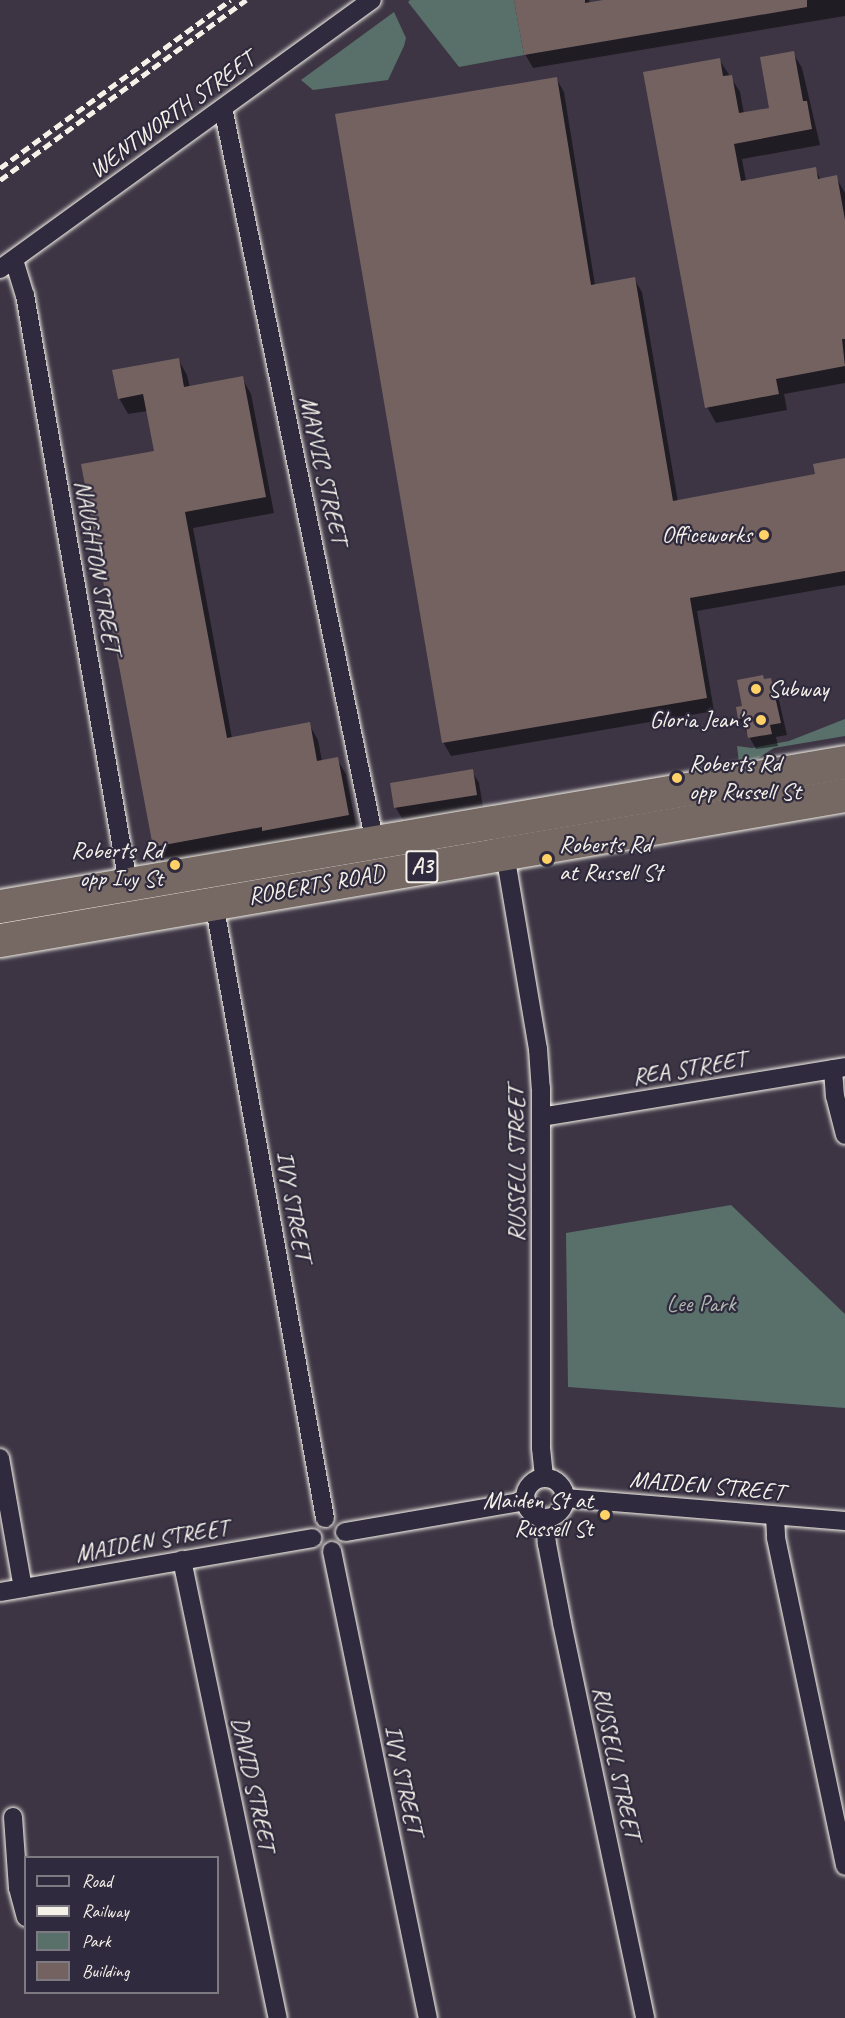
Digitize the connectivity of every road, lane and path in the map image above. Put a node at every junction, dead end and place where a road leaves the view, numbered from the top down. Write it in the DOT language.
graph roads {
  1 [pos="372,0"];
  2 [pos="223,108"];
  3 [pos="7,264"];
  4 [pos="845,762"];
  5 [pos="845,795"];
  6 [pos="375,843"];
  7 [pos="505,854"];
  8 [pos="128,883"];
  9 [pos="214,903"];
  10 [pos="0,906"];
  11 [pos="0,940"];
  12 [pos="839,1068"];
  13 [pos="541,1117"];
  14 [pos="845,1135"];
  15 [pos="0,1458"];
  16 [pos="544,1478"];
  17 [pos="565,1498"];
  18 [pos="526,1501"];
  19 [pos="775,1516"];
  20 [pos="325,1518"];
  21 [pos="545,1518"];
  22 [pos="845,1521"];
  23 [pos="345,1532"];
  24 [pos="312,1538"];
  25 [pos="332,1551"];
  26 [pos="182,1560"];
  27 [pos="22,1588"];
  28 [pos="0,1592"];
  29 [pos="13,1817"];
  30 [pos="845,1866"];
  31 [pos="9,1890"];
  32 [pos="24,1914"];
  33 [pos="278,2018"];
  34 [pos="428,2018"];
  35 [pos="645,2018"];
  1 -- 2 [label="street, WENTWORTH STREET"];
  2 -- 3 [label="street, WENTWORTH STREET"];
  2 -- 6 [label="street, MAYVIC STREET"];
  3 -- 8 [label="street, NAUGHTON STREET"];
  4 -- 6 [label="highway, ROBERTS ROAD / A3"];
  5 -- 7 [label="highway, ROBERTS ROAD / A3"];
  6 -- 8 [label="highway, ROBERTS ROAD / A3"];
  7 -- 9 [label="highway, ROBERTS ROAD / A3"];
  7 -- 13 [label="street, RUSSELL STREET"];
  8 -- 10 [label="highway, ROBERTS ROAD / A3"];
  9 -- 11 [label="highway, ROBERTS ROAD / A3"];
  9 -- 20 [label="street, IVY STREET"];
  12 -- 13 [label="street, REA STREET"];
  12 -- 14 [label="street"];
  13 -- 16 [label="street, RUSSELL STREET"];
  15 -- 27 [label="street"];
  16 -- 17 [label="street"];
  16 -- 18 [label="street"];
  17 -- 19 [label="street, MAIDEN STREET"];
  17 -- 21 [label="street"];
  18 -- 21 [label="street"];
  18 -- 23 [label="street"];
  19 -- 22 [label="street, MAIDEN STREET"];
  19 -- 30 [label="street"];
  20 -- 23 [label="street"];
  20 -- 24 [label="street"];
  21 -- 35 [label="street, RUSSELL STREET"];
  23 -- 25 [label="street"];
  24 -- 25 [label="street"];
  24 -- 26 [label="street, MAIDEN STREET"];
  25 -- 34 [label="street, IVY STREET"];
  26 -- 27 [label="street, MAIDEN STREET"];
  26 -- 33 [label="street, DAVID STREET"];
  27 -- 28 [label="street, MAIDEN STREET"];
  29 -- 31 [label="street"];
  31 -- 32 [label="street"];
}
